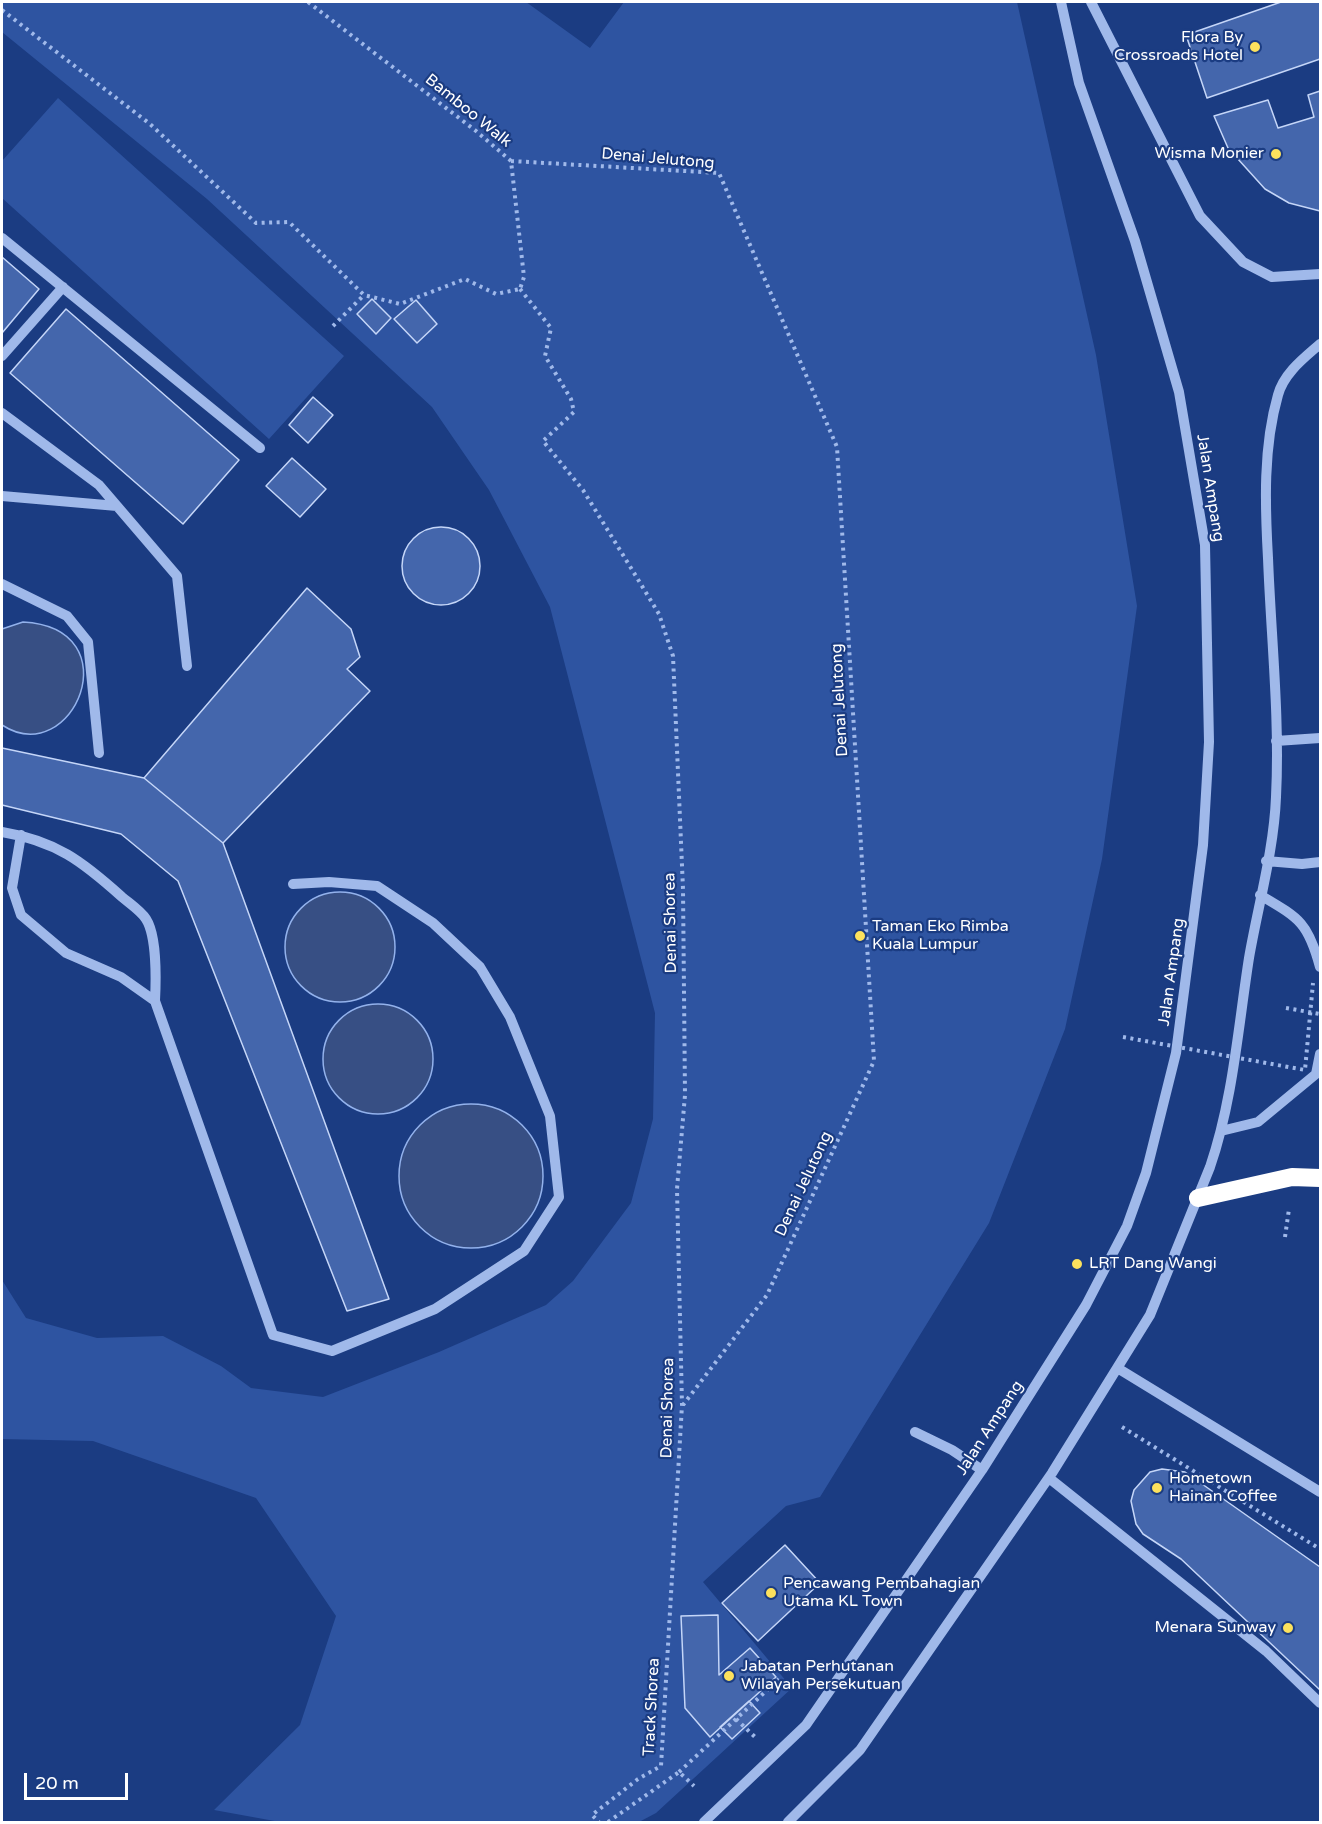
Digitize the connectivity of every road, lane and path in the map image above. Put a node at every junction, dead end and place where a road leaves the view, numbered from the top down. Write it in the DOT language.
graph roads {
  1 [pos="308,2"];
  2 [pos="1061,2"];
  3 [pos="1091,2"];
  4 [pos="2,10"];
  5 [pos="511,161"];
  6 [pos="2,238"];
  7 [pos="1320,274"];
  8 [pos="63,287"];
  9 [pos="520,289"];
  10 [pos="364,295"];
  11 [pos="333,326"];
  12 [pos="1320,344"];
  13 [pos="2,356"];
  14 [pos="2,413"];
  15 [pos="260,448"];
  16 [pos="2,496"];
  17 [pos="117,506"];
  18 [pos="2,584"];
  19 [pos="187,666"];
  20 [pos="1320,738"];
  21 [pos="1276,741"];
  22 [pos="99,753"];
  23 [pos="2,832"];
  24 [pos="21,835"];
  25 [pos="1266,861"];
  26 [pos="1320,862"];
  27 [pos="293,884"];
  28 [pos="1260,895"];
  29 [pos="1320,967"];
  30 [pos="1313,982"];
  31 [pos="156,1001"];
  32 [pos="1286,1008"];
  33 [pos="1320,1014"];
  34 [pos="1123,1037"];
  35 [pos="1320,1054"];
  36 [pos="1221,1131"];
  37 [pos="1320,1178"];
  38 [pos="1198,1198"];
  39 [pos="1289,1209"];
  40 [pos="1285,1237"];
  41 [pos="1119,1369"];
  42 [pos="682,1406"];
  43 [pos="1122,1427"];
  44 [pos="915,1432"];
  45 [pos="982,1470"];
  46 [pos="1048,1478"];
  47 [pos="1320,1492"];
  48 [pos="1320,1549"];
  49 [pos="669,1627"];
  50 [pos="779,1678"];
  51 [pos="1320,1703"];
  52 [pos="736,1719"];
  53 [pos="755,1737"];
  54 [pos="679,1772"];
  55 [pos="694,1786"];
  56 [pos="599,1822"];
  57 [pos="608,1822"];
  58 [pos="704,1822"];
  59 [pos="789,1822"];
  1 -- 5 [label="path, Bamboo Walk"];
  2 -- 45 [label="street, Jalan Ampang"];
  3 -- 7 [label="street"];
  4 -- 10 [label="path"];
  5 -- 9 [label="path, Bamboo Walk"];
  5 -- 42 [label="path, Denai Jelutong"];
  6 -- 8 [label="street"];
  8 -- 13 [label="street"];
  8 -- 15 [label="street"];
  9 -- 10 [label="path"];
  9 -- 42 [label="path, Denai Shorea"];
  10 -- 11 [label="path"];
  12 -- 21 [label="street"];
  14 -- 17 [label="street"];
  16 -- 17 [label="street"];
  17 -- 19 [label="street"];
  18 -- 22 [label="street"];
  20 -- 21 [label="street"];
  21 -- 25 [label="street"];
  23 -- 24 [label="street"];
  24 -- 31 [label="street"];
  24 -- 31 [label="street"];
  25 -- 26 [label="street"];
  25 -- 28 [label="street"];
  27 -- 31 [label="street"];
  28 -- 29 [label="street"];
  28 -- 36 [label="street"];
  30 -- 34 [label="path, bridge"];
  32 -- 33 [label="path"];
  35 -- 36 [label="street"];
  36 -- 38 [label="street"];
  37 -- 38 [label="highway"];
  38 -- 41 [label="street"];
  39 -- 40 [label="path"];
  41 -- 46 [label="street"];
  41 -- 47 [label="street"];
  42 -- 49 [label="path, Denai Shorea"];
  43 -- 48 [label="path"];
  44 -- 45 [label="street"];
  45 -- 58 [label="street, Jalan Ampang"];
  46 -- 51 [label="street"];
  46 -- 59 [label="street"];
  49 -- 56 [label="path, Track Shorea"];
  50 -- 52 [label="path, Track Shorea"];
  52 -- 53 [label="path"];
  52 -- 54 [label="path, Track Shorea"];
  54 -- 55 [label="path"];
  54 -- 57 [label="path, Track Shorea"];
}
